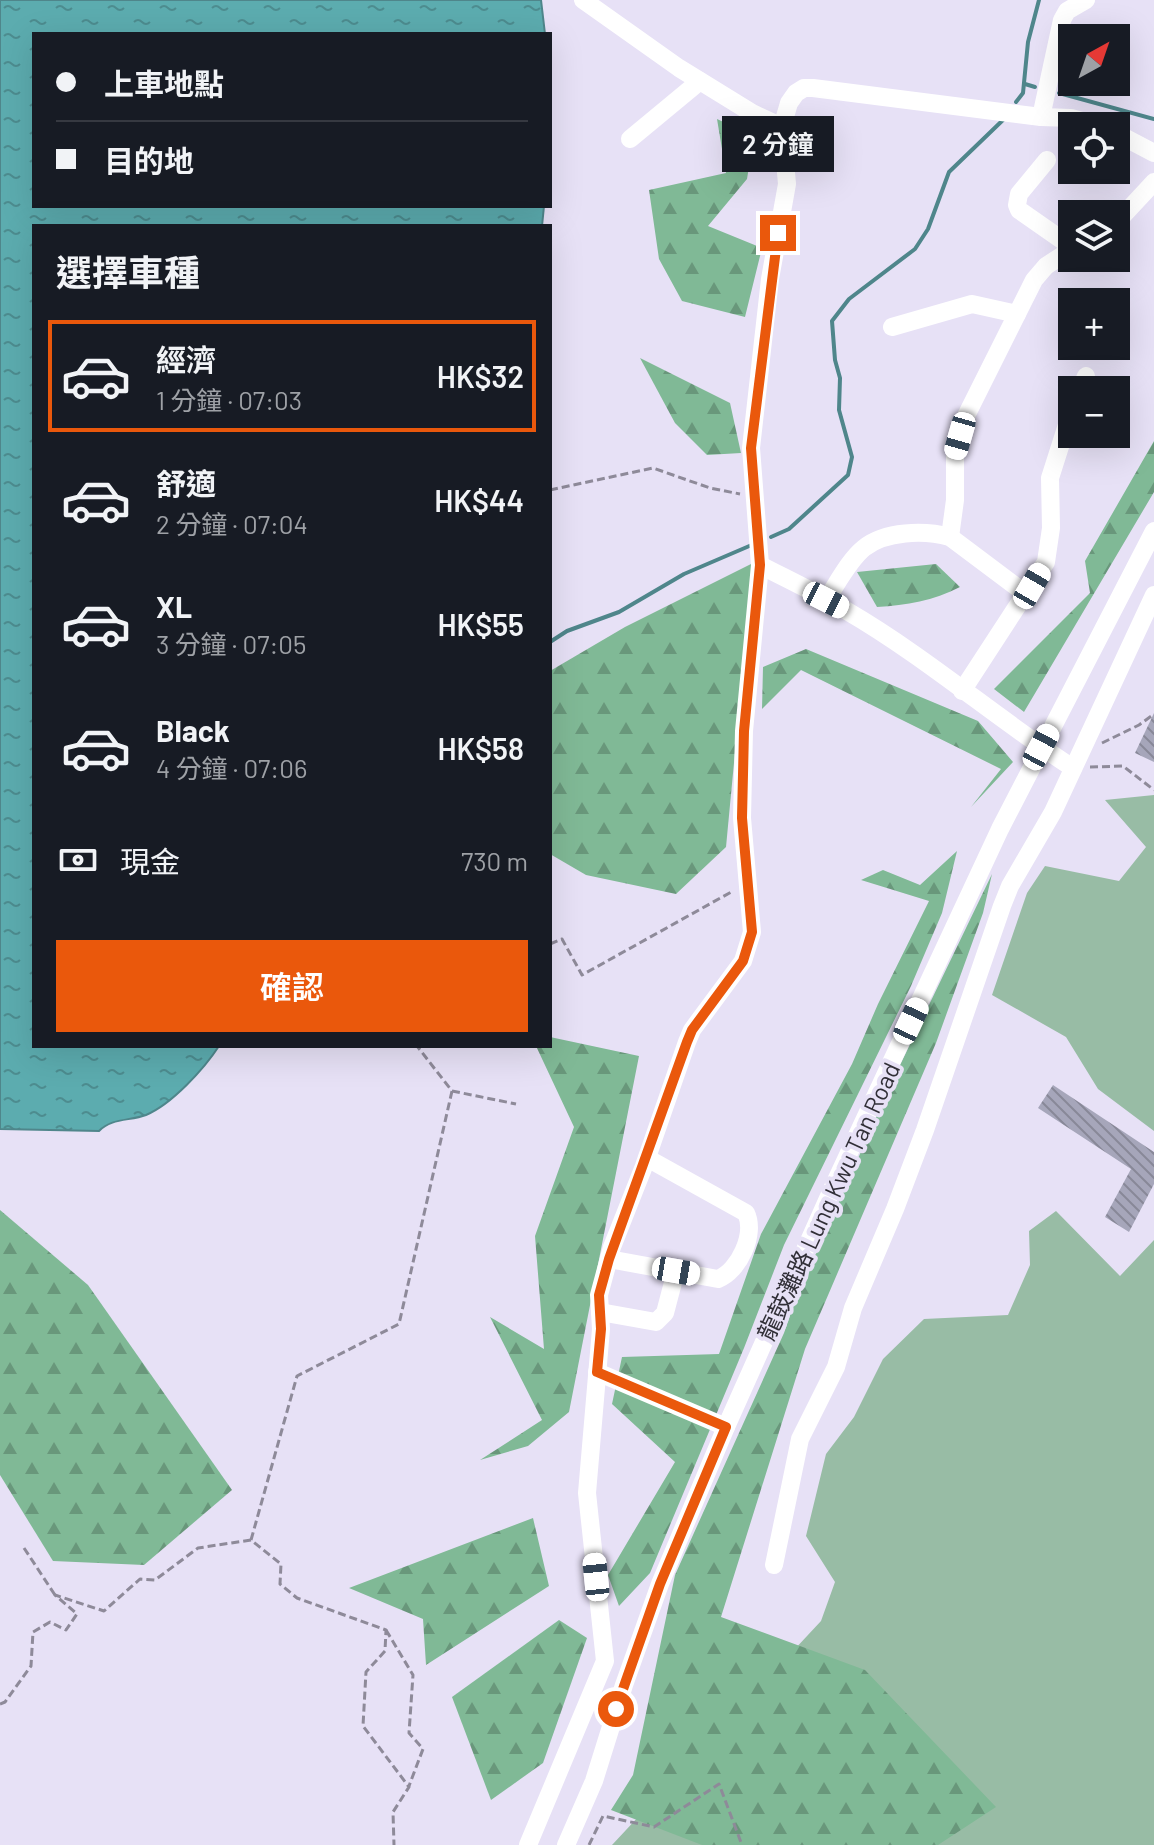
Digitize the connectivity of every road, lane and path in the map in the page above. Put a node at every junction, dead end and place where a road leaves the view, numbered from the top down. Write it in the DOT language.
graph roads {
  1 [pos="583,0"];
  2 [pos="1086,0"];
  3 [pos="700,81"];
  4 [pos="1041,117"];
  5 [pos="1058,118"];
  6 [pos="782,127"];
  7 [pos="630,139"];
  8 [pos="1130,140"];
  9 [pos="1154,153"];
  10 [pos="1047,160"];
  11 [pos="1154,182"];
  12 [pos="1130,208"];
  13 [pos="1058,238"];
  14 [pos="1058,258"];
  15 [pos="1017,314"];
  16 [pos="892,327"];
  17 [pos="1060,448"];
  18 [pos="552,490"];
  19 [pos="755,497"];
  20 [pos="1154,531"];
  21 [pos="950,537"];
  22 [pos="760,565"];
  23 [pos="1026,594"];
  24 [pos="1154,595"];
  25 [pos="826,600"];
  26 [pos="962,691"];
  27 [pos="1154,714"];
  28 [pos="1041,747"];
  29 [pos="1081,750"];
  30 [pos="1073,768"];
  31 [pos="1154,790"];
  32 [pos="733,891"];
  33 [pos="552,943"];
  34 [pos="419,1048"];
  35 [pos="452,1091"];
  36 [pos="516,1104"];
  37 [pos="647,1158"];
  38 [pos="609,1259"];
  39 [pos="676,1271"];
  40 [pos="600,1312"];
  41 [pos="597,1372"];
  42 [pos="726,1427"];
  43 [pos="251,1540"];
  44 [pos="24,1548"];
  45 [pos="774,1565"];
  46 [pos="55,1595"];
  47 [pos="386,1630"];
  48 [pos="0,1704"];
  49 [pos="409,1787"];
  50 [pos="394,1845"];
  51 [pos="528,1845"];
  52 [pos="566,1845"];
  53 [pos="589,1845"];
  54 [pos="742,1845"];
  1 -- 3 [label="street"];
  2 -- 4 [label="street"];
  3 -- 6 [label="street"];
  3 -- 7 [label="street"];
  4 -- 5 [label="street"];
  4 -- 6 [label="street"];
  6 -- 19 [label="street"];
  8 -- 9 [label="street"];
  10 -- 13 [label="street"];
  11 -- 12 [label="street"];
  14 -- 15 [label="street"];
  15 -- 16 [label="street"];
  15 -- 21 [label="street"];
  17 -- 23 [label="street"];
  18 -- 19 [label="path"];
  19 -- 22 [label="street"];
  20 -- 28 [label="street, 龍鼓灘路 Lung Kwu Tan Road"];
  21 -- 23 [label="street"];
  21 -- 25 [label="street"];
  22 -- 25 [label="street"];
  22 -- 37 [label="street"];
  23 -- 26 [label="street"];
  24 -- 29 [label="street"];
  25 -- 26 [label="street"];
  26 -- 28 [label="street"];
  27 -- 29 [label="path"];
  28 -- 30 [label="street"];
  28 -- 42 [label="street, 龍鼓灘路 Lung Kwu Tan Road"];
  29 -- 30 [label="street"];
  30 -- 31 [label="path"];
  30 -- 45 [label="street"];
  32 -- 33 [label="path"];
  34 -- 35 [label="path"];
  35 -- 36 [label="path"];
  35 -- 43 [label="path"];
  37 -- 38 [label="street"];
  37 -- 39 [label="street"];
  38 -- 39 [label="street"];
  38 -- 40 [label="street"];
  39 -- 40 [label="street"];
  40 -- 41 [label="street"];
  41 -- 42 [label="street"];
  41 -- 51 [label="street"];
  42 -- 52 [label="street, 龍鼓灘路 Lung Kwu Tan Road"];
  43 -- 46 [label="path"];
  43 -- 47 [label="path"];
  44 -- 46 [label="path"];
  46 -- 48 [label="path"];
  47 -- 49 [label="path"];
  47 -- 49 [label="path"];
  49 -- 50 [label="path"];
  53 -- 54 [label="path"];
}
